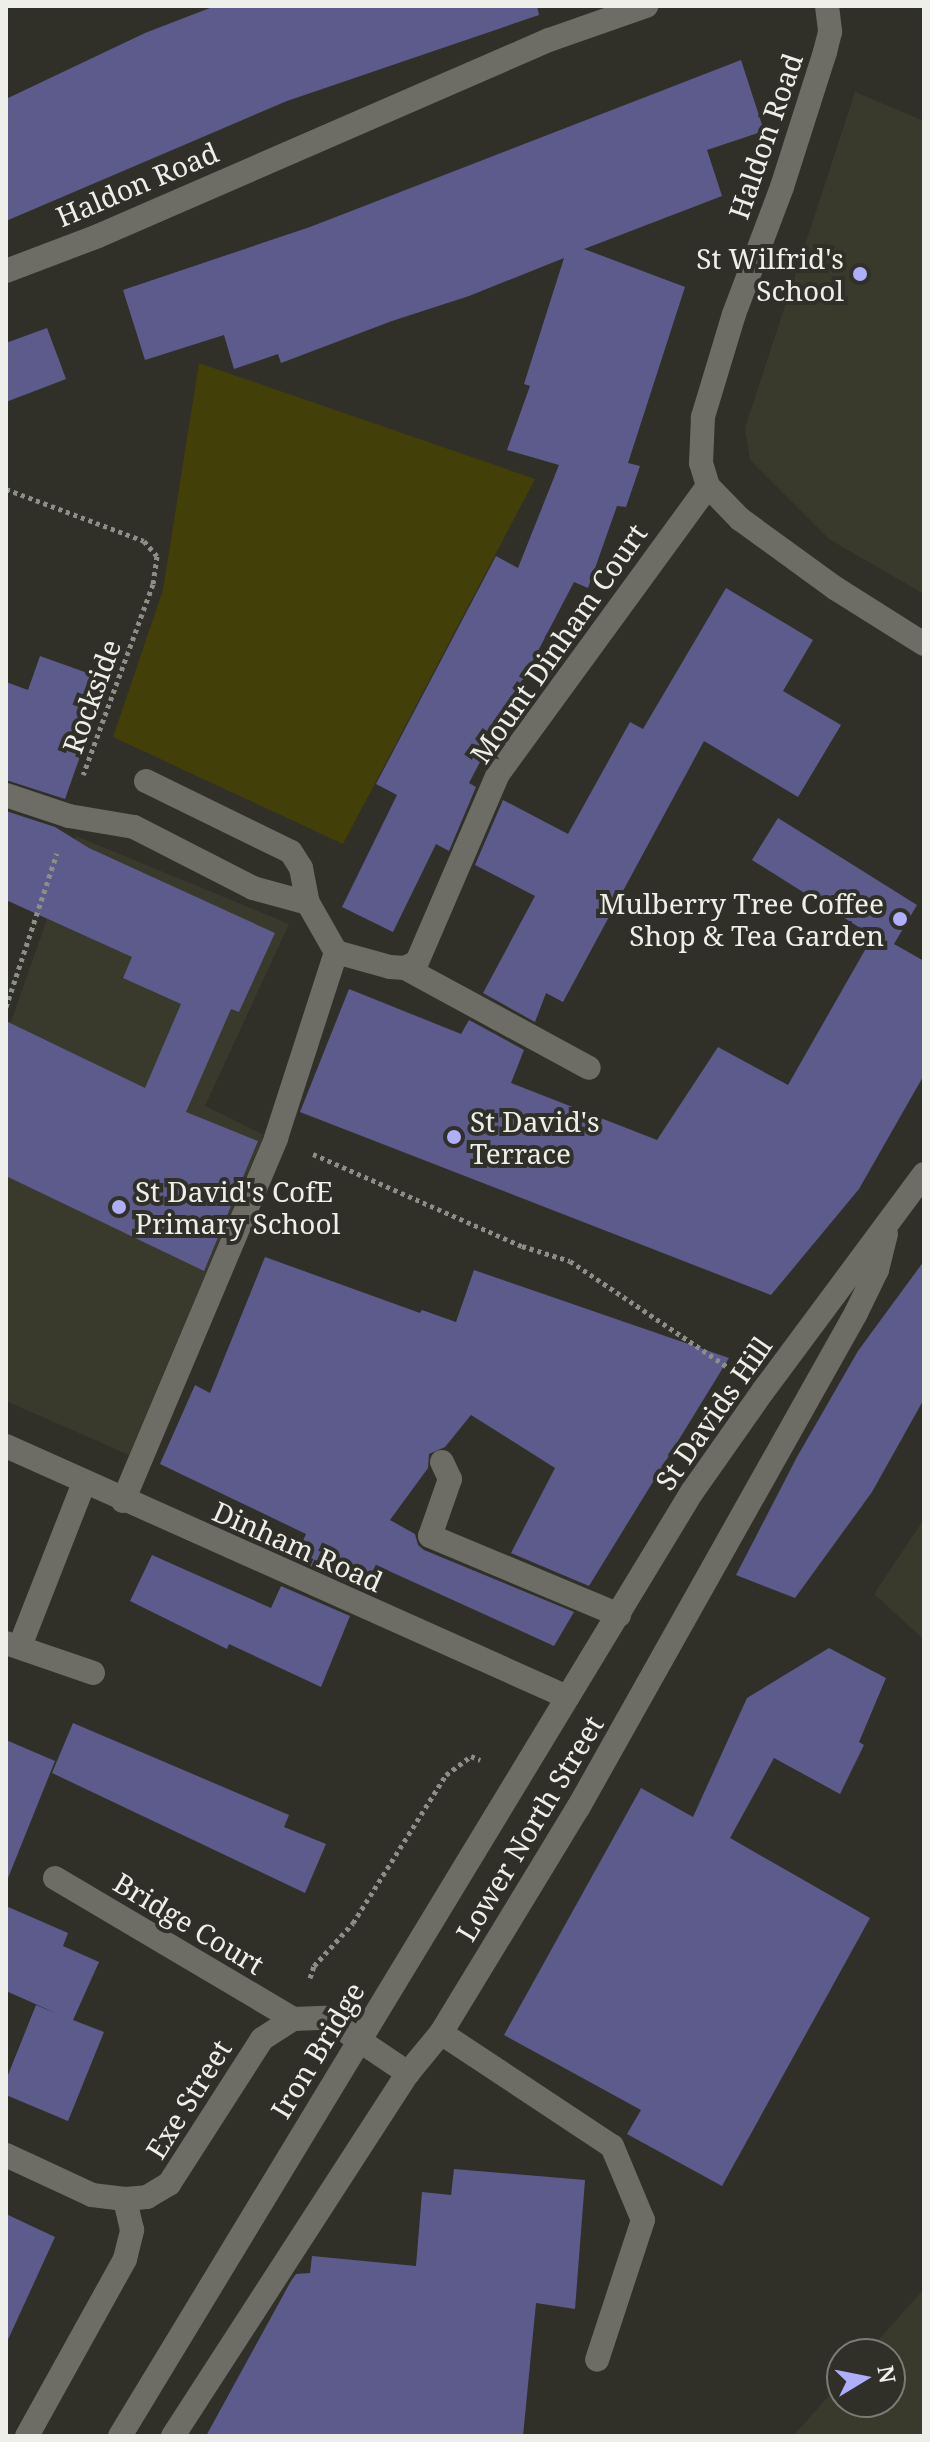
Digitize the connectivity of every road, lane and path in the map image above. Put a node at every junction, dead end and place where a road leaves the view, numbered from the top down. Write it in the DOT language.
graph roads {
  1 [pos="646,6"];
  2 [pos="827,6"];
  3 [pos="6,271"];
  4 [pos="708,486"];
  5 [pos="6,489"];
  6 [pos="924,644"];
  7 [pos="146,781"];
  8 [pos="6,795"];
  9 [pos="69,816"];
  10 [pos="308,903"];
  11 [pos="336,952"];
  12 [pos="405,968"];
  13 [pos="6,1007"];
  14 [pos="589,1068"];
  15 [pos="276,1138"];
  16 [pos="924,1174"];
  17 [pos="889,1224"];
  18 [pos="763,1391"];
  19 [pos="6,1446"];
  20 [pos="442,1462"];
  21 [pos="84,1483"];
  22 [pos="123,1501"];
  23 [pos="619,1615"];
  24 [pos="13,1645"];
  25 [pos="93,1673"];
  26 [pos="567,1697"];
  27 [pos="520,1777"];
  28 [pos="55,1878"];
  29 [pos="293,2019"];
  30 [pos="441,2033"];
  31 [pos="408,2073"];
  32 [pos="6,2155"];
  33 [pos="125,2199"];
  34 [pos="597,2360"];
  35 [pos="27,2436"];
  36 [pos="120,2436"];
  37 [pos="173,2436"];
  1 -- 3 [label="street, Haldon Road"];
  2 -- 4 [label="street, Haldon Road"];
  4 -- 6 [label="street"];
  4 -- 12 [label="street, Mount Dinham Court"];
  5 -- 9 [label="path, Rockside"];
  7 -- 10 [label="street"];
  8 -- 9 [label="street"];
  9 -- 10 [label="street"];
  9 -- 13 [label="path, Rockside"];
  10 -- 11 [label="street"];
  11 -- 12 [label="street"];
  11 -- 15 [label="street"];
  12 -- 14 [label="street"];
  15 -- 18 [label="path"];
  15 -- 22 [label="street"];
  16 -- 17 [label="street, St Davids Hill"];
  17 -- 18 [label="street, St Davids Hill"];
  17 -- 30 [label="street, Lower North Street"];
  18 -- 23 [label="street, St Davids Hill"];
  19 -- 21 [label="street, Dinham Road"];
  20 -- 23 [label="street"];
  21 -- 22 [label="street, Dinham Road"];
  21 -- 24 [label="street"];
  22 -- 26 [label="street, Dinham Road"];
  23 -- 26 [label="street, St Davids Hill"];
  24 -- 25 [label="street"];
  26 -- 27 [label="street, Iron Bridge"];
  27 -- 29 [label="path"];
  27 -- 36 [label="street, Iron Bridge"];
  28 -- 29 [label="street, Bridge Court"];
  29 -- 31 [label="street"];
  29 -- 33 [label="street, Exe Street"];
  30 -- 31 [label="street, Lower North Street"];
  30 -- 34 [label="street"];
  31 -- 37 [label="street, Lower North Street"];
  32 -- 33 [label="street, Exe Street"];
  33 -- 35 [label="street"];
}
